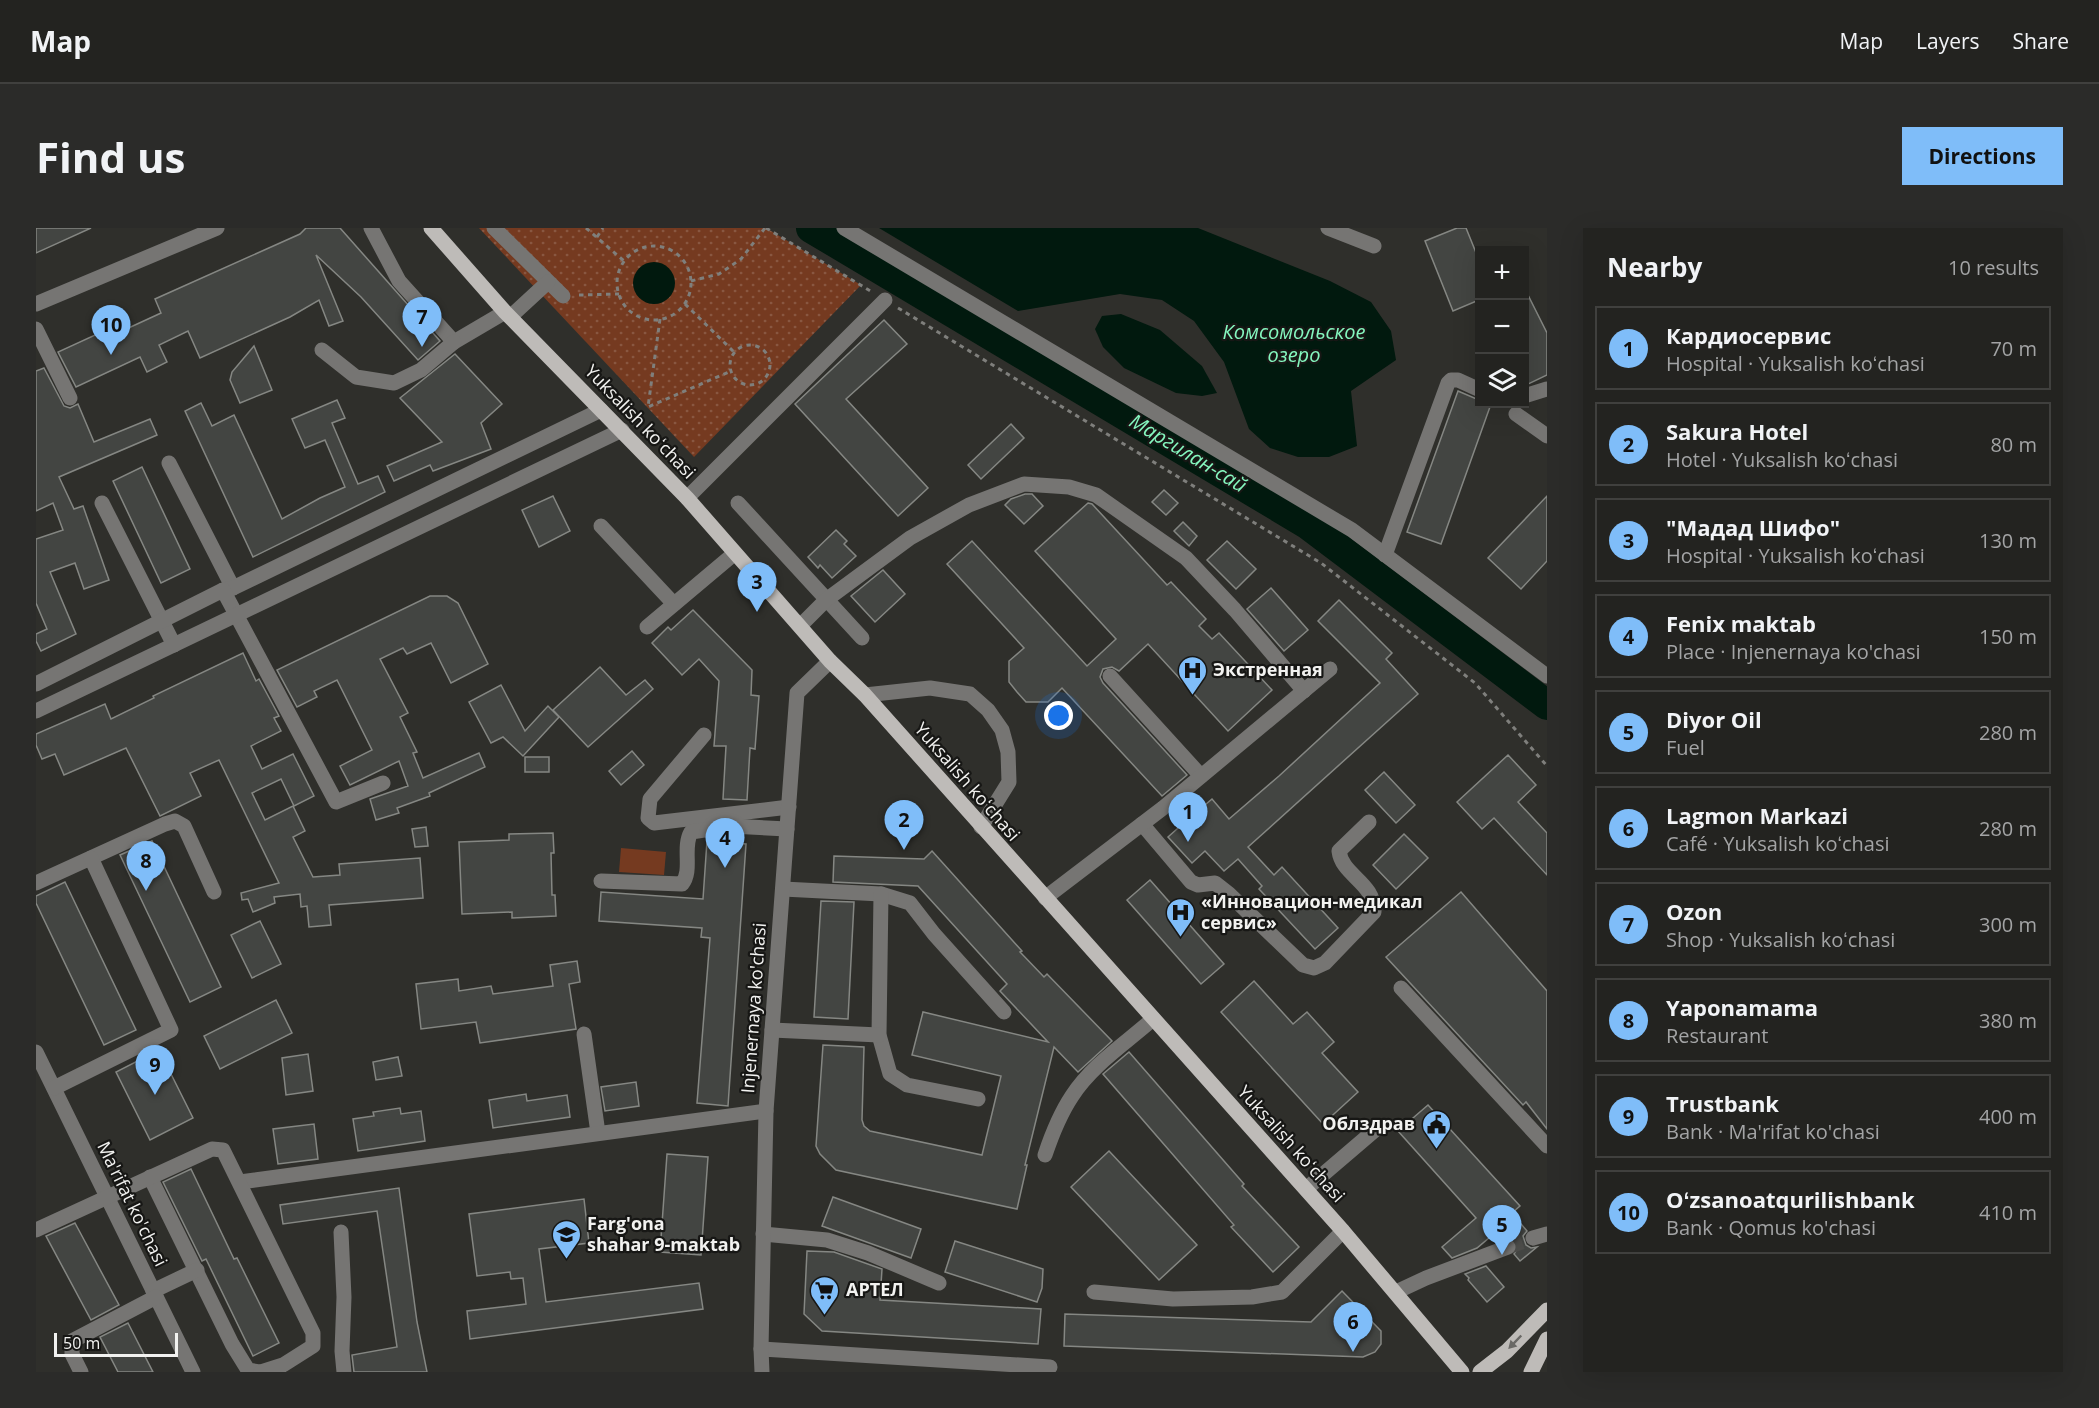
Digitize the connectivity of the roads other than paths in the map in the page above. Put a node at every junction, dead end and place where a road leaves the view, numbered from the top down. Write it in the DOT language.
graph roads {
  1 [pos="217,228"];
  2 [pos="370,228"];
  3 [pos="431,228"];
  4 [pos="494,228"];
  5 [pos="844,228"];
  6 [pos="1328,228"];
  7 [pos="1374,246"];
  8 [pos="548,282"];
  9 [pos="562,296"];
  10 [pos="885,300"];
  11 [pos="36,304"];
  12 [pos="508,315"];
  13 [pos="38,337"];
  14 [pos="454,342"];
  15 [pos="322,350"];
  16 [pos="1475,388"];
  17 [pos="1547,388"];
  18 [pos="1529,394"];
  19 [pos="70,398"];
  20 [pos="601,410"];
  21 [pos="1516,414"];
  22 [pos="622,430"];
  23 [pos="1547,436"];
  24 [pos="169,463"];
  25 [pos="687,498"];
  26 [pos="102,503"];
  27 [pos="738,503"];
  28 [pos="601,526"];
  29 [pos="735,553"];
  30 [pos="1385,555"];
  31 [pos="228,589"];
  32 [pos="826,600"];
  33 [pos="674,604"];
  34 [pos="236,615"];
  35 [pos="162,621"];
  36 [pos="800,626"];
  37 [pos="647,627"];
  38 [pos="862,638"];
  39 [pos="174,645"];
  40 [pos="830,660"];
  41 [pos="1330,669"];
  42 [pos="1110,676"];
  43 [pos="1547,676"];
  44 [pos="1304,691"];
  45 [pos="38,692"];
  46 [pos="865,695"];
  47 [pos="704,735"];
  48 [pos="1202,776"];
  49 [pos="383,783"];
  50 [pos="789,807"];
  51 [pos="1369,822"];
  52 [pos="1142,825"];
  53 [pos="981,827"];
  54 [pos="787,829"];
  55 [pos="91,858"];
  56 [pos="601,881"];
  57 [pos="36,883"];
  58 [pos="783,889"];
  59 [pos="214,892"];
  60 [pos="882,894"];
  61 [pos="1045,898"];
  62 [pos="1401,988"];
  63 [pos="1004,1012"];
  64 [pos="1153,1019"];
  65 [pos="772,1030"];
  66 [pos="584,1034"];
  67 [pos="879,1035"];
  68 [pos="36,1052"];
  69 [pos="54,1088"];
  70 [pos="978,1099"];
  71 [pos="766,1111"];
  72 [pos="1376,1130"];
  73 [pos="598,1133"];
  74 [pos="1547,1146"];
  75 [pos="1045,1155"];
  76 [pos="150,1177"];
  77 [pos="240,1182"];
  78 [pos="1306,1189"];
  79 [pos="106,1198"];
  80 [pos="36,1230"];
  81 [pos="1343,1231"];
  82 [pos="341,1232"];
  83 [pos="764,1234"];
  84 [pos="1508,1247"];
  85 [pos="197,1270"];
  86 [pos="939,1283"];
  87 [pos="1396,1292"];
  88 [pos="1094,1293"];
  89 [pos="155,1294"];
  90 [pos="1547,1310"];
  91 [pos="1547,1339"];
  92 [pos="761,1349"];
  93 [pos="1050,1367"];
  94 [pos="81,1372"];
  95 [pos="193,1372"];
  96 [pos="260,1372"];
  97 [pos="344,1372"];
  98 [pos="762,1372"];
  99 [pos="1462,1372"];
  100 [pos="1480,1372"];
  101 [pos="1531,1372"];
  1 -- 11 [label="street"];
  2 -- 14 [label="street"];
  3 -- 12 [label="main road, Yuksalish koʻchasi"];
  4 -- 8 [label="street"];
  5 -- 30 [label="street"];
  6 -- 7 [label="street"];
  8 -- 9 [label="street"];
  8 -- 12 [label="street"];
  10 -- 25 [label="street"];
  12 -- 14 [label="street"];
  12 -- 20 [label="main road, Yuksalish koʻchasi"];
  13 -- 19 [label="street"];
  14 -- 15 [label="street"];
  16 -- 30 [label="street"];
  17 -- 18 [label="street"];
  20 -- 22 [label="main road, Yuksalish koʻchasi"];
  20 -- 31 [label="street"];
  21 -- 23 [label="street"];
  22 -- 25 [label="main road, Yuksalish koʻchasi"];
  22 -- 34 [label="street"];
  24 -- 31 [label="street"];
  25 -- 29 [label="main road, Yuksalish koʻchasi"];
  26 -- 35 [label="street"];
  27 -- 32 [label="street"];
  28 -- 33 [label="street"];
  29 -- 33 [label="street"];
  29 -- 36 [label="main road, Yuksalish koʻchasi"];
  30 -- 43 [label="street"];
  31 -- 34 [label="street"];
  31 -- 35 [label="street"];
  32 -- 36 [label="street"];
  32 -- 38 [label="street"];
  32 -- 44 [label="street"];
  33 -- 37 [label="street"];
  34 -- 39 [label="street"];
  34 -- 49 [label="street"];
  35 -- 39 [label="street"];
  35 -- 45 [label="street"];
  36 -- 40 [label="main road, Yuksalish koʻchasi"];
  39 -- 45 [label="street"];
  40 -- 46 [label="main road, Yuksalish koʻchasi"];
  40 -- 50 [label="street, Injenernaya ko'chasi"];
  41 -- 44 [label="street"];
  42 -- 48 [label="street"];
  44 -- 48 [label="street"];
  46 -- 53 [label="main road, Yuksalish koʻchasi"];
  46 -- 53 [label="street"];
  47 -- 50 [label="street"];
  48 -- 52 [label="street"];
  50 -- 54 [label="street, Injenernaya ko'chasi"];
  51 -- 52 [label="street"];
  52 -- 61 [label="street"];
  53 -- 61 [label="main road, Yuksalish koʻchasi"];
  54 -- 56 [label="street"];
  54 -- 58 [label="street, Injenernaya ko'chasi"];
  55 -- 57 [label="street"];
  55 -- 59 [label="street"];
  55 -- 69 [label="street"];
  58 -- 60 [label="street"];
  58 -- 65 [label="street, Injenernaya ko'chasi"];
  60 -- 63 [label="street"];
  60 -- 67 [label="street"];
  61 -- 64 [label="main road, Yuksalish koʻchasi"];
  62 -- 74 [label="street"];
  64 -- 75 [label="street"];
  64 -- 78 [label="main road, Yuksalish koʻchasi"];
  65 -- 67 [label="street"];
  65 -- 71 [label="street, Injenernaya ko'chasi"];
  66 -- 73 [label="street"];
  67 -- 70 [label="street"];
  68 -- 69 [label="street, Ma'rifat ko'chasi"];
  69 -- 79 [label="street, Ma'rifat ko'chasi"];
  71 -- 73 [label="street"];
  71 -- 83 [label="street, Injenernaya ko'chasi"];
  72 -- 78 [label="street"];
  73 -- 77 [label="street"];
  76 -- 77 [label="street"];
  76 -- 79 [label="street"];
  76 -- 85 [label="street"];
  77 -- 96 [label="street"];
  78 -- 81 [label="main road, Yuksalish koʻchasi"];
  79 -- 80 [label="street"];
  79 -- 89 [label="street, Ma'rifat ko'chasi"];
  81 -- 87 [label="main road, Yuksalish koʻchasi"];
  81 -- 88 [label="street"];
  82 -- 97 [label="street"];
  83 -- 86 [label="street"];
  83 -- 92 [label="street, Injenernaya ko'chasi"];
  84 -- 87 [label="street"];
  85 -- 89 [label="street"];
  85 -- 96 [label="street"];
  87 -- 99 [label="main road, Yuksalish koʻchasi"];
  89 -- 94 [label="street"];
  89 -- 95 [label="street, Ma'rifat ko'chasi"];
  90 -- 100 [label="main road, one-way"];
  91 -- 101 [label="main road"];
  92 -- 93 [label="street"];
  92 -- 98 [label="street, Injenernaya ko'chasi"];
}
